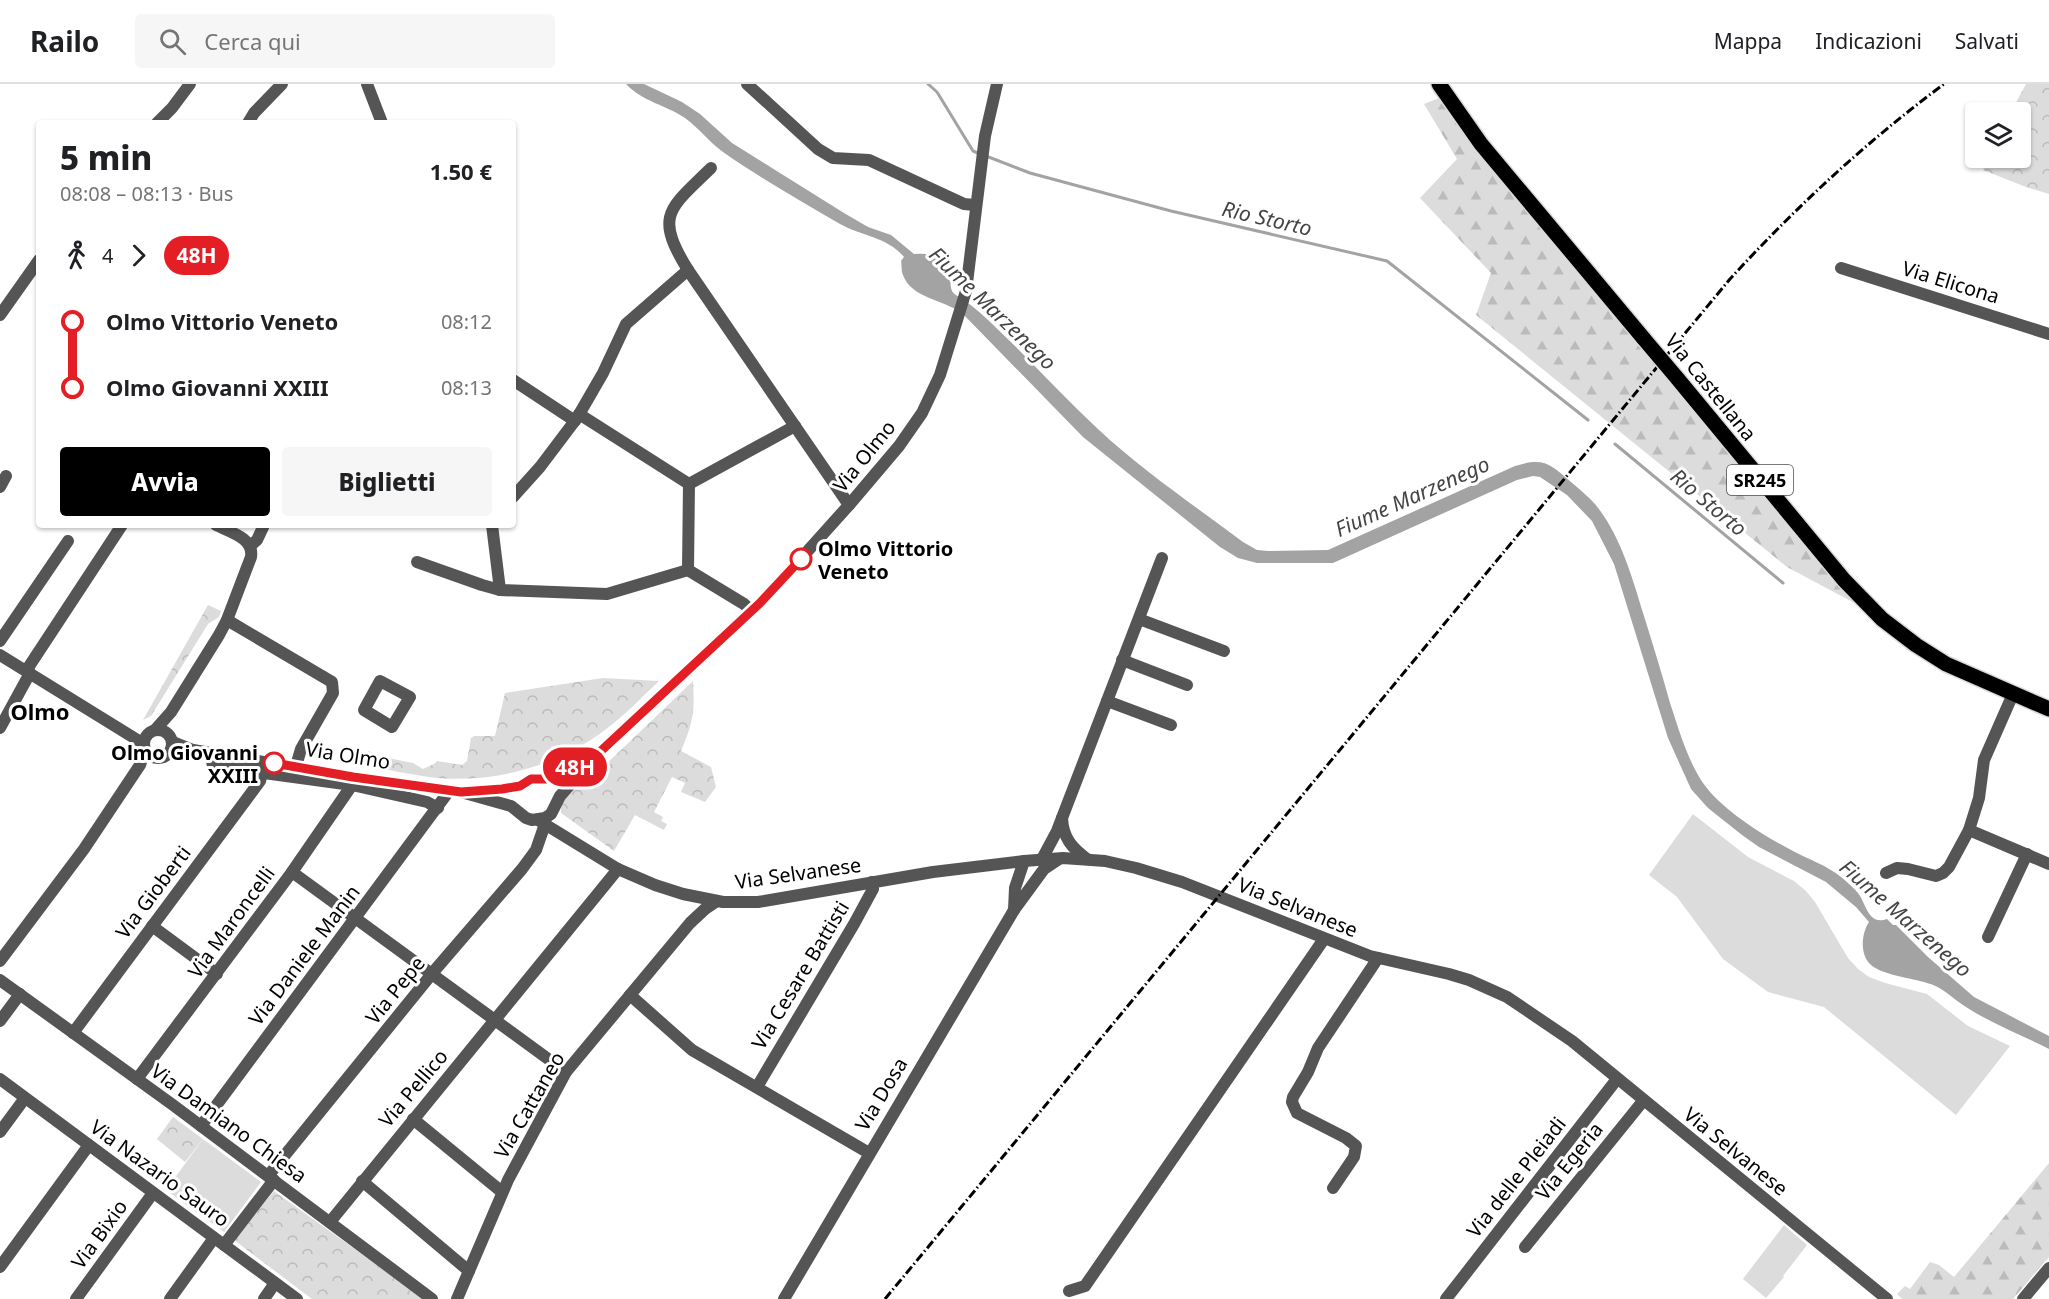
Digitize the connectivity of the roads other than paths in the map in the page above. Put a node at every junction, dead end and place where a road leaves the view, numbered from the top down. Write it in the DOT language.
graph roads {
  1 [pos="190,84"];
  2 [pos="282,84"];
  3 [pos="367,84"];
  4 [pos="747,84"];
  5 [pos="997,84"];
  6 [pos="1439,84"];
  7 [pos="160,120"];
  8 [pos="250,120"];
  9 [pos="381,120"];
  10 [pos="711,168"];
  11 [pos="975,210"];
  12 [pos="36,264"];
  13 [pos="1841,268"];
  14 [pos="688,270"];
  15 [pos="0,315"];
  16 [pos="2049,334"];
  17 [pos="516,382"];
  18 [pos="577,417"];
  19 [pos="795,426"];
  20 [pos="6,476"];
  21 [pos="689,484"];
  22 [pos="0,487"];
  23 [pos="516,494"];
  24 [pos="849,505"];
  25 [pos="120,528"];
  26 [pos="222,528"];
  27 [pos="263,528"];
  28 [pos="492,528"];
  29 [pos="68,541"];
  30 [pos="250,546"];
  31 [pos="1162,558"];
  32 [pos="417,561"];
  33 [pos="687,570"];
  34 [pos="500,590"];
  35 [pos="752,611"];
  36 [pos="1138,619"];
  37 [pos="227,620"];
  38 [pos="0,641"];
  39 [pos="1224,651"];
  40 [pos="0,655"];
  41 [pos="1122,660"];
  42 [pos="28,672"];
  43 [pos="1187,685"];
  44 [pos="2013,694"];
  45 [pos="1107,701"];
  46 [pos="2049,709"];
  47 [pos="171,712"];
  48 [pos="1172,725"];
  49 [pos="0,728"];
  50 [pos="148,740"];
  51 [pos="168,748"];
  52 [pos="210,753"];
  53 [pos="592,759"];
  54 [pos="140,765"];
  55 [pos="296,766"];
  56 [pos="262,774"];
  57 [pos="544,780"];
  58 [pos="352,781"];
  59 [pos="520,786"];
  60 [pos="455,791"];
  61 [pos="556,804"];
  62 [pos="438,808"];
  63 [pos="518,809"];
  64 [pos="1062,817"];
  65 [pos="542,822"];
  66 [pos="1969,830"];
  67 [pos="2027,854"];
  68 [pos="600,858"];
  69 [pos="1063,858"];
  70 [pos="1042,859"];
  71 [pos="1087,859"];
  72 [pos="1024,861"];
  73 [pos="995,864"];
  74 [pos="2049,864"];
  75 [pos="618,869"];
  76 [pos="292,872"];
  77 [pos="1886,873"];
  78 [pos="872,882"];
  79 [pos="1015,888"];
  80 [pos="1030,890"];
  81 [pos="683,894"];
  82 [pos="704,899"];
  83 [pos="717,901"];
  84 [pos="1014,910"];
  85 [pos="356,918"];
  86 [pos="690,923"];
  87 [pos="152,926"];
  88 [pos="1988,937"];
  89 [pos="1324,939"];
  90 [pos="1378,958"];
  91 [pos="0,961"];
  92 [pos="217,974"];
  93 [pos="432,974"];
  94 [pos="0,980"];
  95 [pos="20,994"];
  96 [pos="630,995"];
  97 [pos="495,1020"];
  98 [pos="0,1021"];
  99 [pos="73,1033"];
  100 [pos="566,1072"];
  101 [pos="1617,1078"];
  102 [pos="0,1079"];
  103 [pos="137,1079"];
  104 [pos="757,1087"];
  105 [pos="26,1098"];
  106 [pos="1643,1101"];
  107 [pos="413,1119"];
  108 [pos="201,1126"];
  109 [pos="0,1132"];
  110 [pos="89,1145"];
  111 [pos="869,1153"];
  112 [pos="271,1178"];
  113 [pos="362,1181"];
  114 [pos="1333,1188"];
  115 [pos="502,1192"];
  116 [pos="153,1193"];
  117 [pos="330,1222"];
  118 [pos="219,1241"];
  119 [pos="1525,1247"];
  120 [pos="0,1266"];
  121 [pos="470,1271"];
  122 [pos="2047,1277"];
  123 [pos="275,1283"];
  124 [pos="1068,1291"];
  125 [pos="76,1299"];
  126 [pos="170,1299"];
  127 [pos="264,1299"];
  128 [pos="297,1299"];
  129 [pos="432,1299"];
  130 [pos="457,1299"];
  131 [pos="784,1299"];
  132 [pos="1446,1299"];
  133 [pos="1887,1299"];
  134 [pos="2023,1299"];
  135 [pos="2030,1299"];
  1 -- 7 [label="street"];
  2 -- 8 [label="street"];
  3 -- 9 [label="street"];
  4 -- 11 [label="street"];
  5 -- 11 [label="street, Via Olmo"];
  6 -- 44 [label="main road, Via Castellana / SR245, bridge"];
  10 -- 14 [label="street"];
  11 -- 24 [label="street, Via Olmo"];
  12 -- 15 [label="street"];
  13 -- 16 [label="street, Via Elicona"];
  14 -- 18 [label="street"];
  14 -- 19 [label="street"];
  17 -- 18 [label="street"];
  18 -- 21 [label="street"];
  18 -- 23 [label="street"];
  19 -- 21 [label="street"];
  19 -- 24 [label="street"];
  20 -- 22 [label="street"];
  21 -- 33 [label="street"];
  24 -- 35 [label="street, Via Olmo"];
  25 -- 42 [label="street"];
  26 -- 30 [label="street"];
  27 -- 30 [label="street"];
  28 -- 34 [label="street"];
  29 -- 38 [label="street"];
  30 -- 37 [label="street"];
  31 -- 36 [label="street"];
  32 -- 34 [label="street"];
  33 -- 34 [label="street"];
  33 -- 35 [label="street"];
  35 -- 53 [label="street, Via Olmo"];
  36 -- 39 [label="street"];
  36 -- 41 [label="street"];
  37 -- 47 [label="street"];
  37 -- 55 [label="street"];
  40 -- 42 [label="street"];
  41 -- 43 [label="street"];
  41 -- 45 [label="street"];
  42 -- 49 [label="street"];
  42 -- 50 [label="street"];
  44 -- 46 [label="main road, Via Castellana / SR245"];
  44 -- 66 [label="street"];
  45 -- 48 [label="street"];
  45 -- 64 [label="street"];
  47 -- 50 [label="street"];
  47 -- 51 [label="street"];
  50 -- 51 [label="street"];
  50 -- 51 [label="street"];
  50 -- 54 [label="street"];
  51 -- 52 [label="street, Via Olmo"];
  51 -- 54 [label="street, Via Olmo"];
  52 -- 55 [label="street, Via Olmo"];
  52 -- 56 [label="street, Via Olmo"];
  53 -- 57 [label="street, Via Olmo"];
  53 -- 61 [label="street, Via Olmo"];
  54 -- 91 [label="street"];
  55 -- 58 [label="street, Via Olmo"];
  56 -- 58 [label="street, Via Olmo"];
  56 -- 87 [label="street, Via Gioberti"];
  57 -- 59 [label="street, Via Olmo"];
  57 -- 61 [label="street"];
  58 -- 60 [label="street, Via Olmo"];
  58 -- 62 [label="street, Via Olmo"];
  58 -- 76 [label="street, Via Maroncelli"];
  59 -- 60 [label="street, Via Olmo"];
  59 -- 63 [label="street"];
  60 -- 62 [label="street, Via Daniele Manin"];
  60 -- 63 [label="street, Via Olmo"];
  61 -- 65 [label="street, Via Olmo"];
  61 -- 68 [label="street, Via Selvanese"];
  62 -- 85 [label="street, Via Daniele Manin"];
  63 -- 65 [label="street, Via Olmo"];
  64 -- 70 [label="street"];
  64 -- 71 [label="street"];
  65 -- 68 [label="street, Via Selvanese"];
  65 -- 93 [label="street, Via Pepe"];
  66 -- 67 [label="street"];
  66 -- 77 [label="street"];
  67 -- 74 [label="street"];
  67 -- 88 [label="street"];
  68 -- 75 [label="street, Via Selvanese"];
  69 -- 70 [label="street, Via Selvanese"];
  69 -- 71 [label="street, Via Selvanese"];
  69 -- 80 [label="street, Via Dosa"];
  70 -- 72 [label="street, Via Selvanese"];
  71 -- 89 [label="street, Via Selvanese"];
  72 -- 73 [label="street, Via Selvanese"];
  72 -- 79 [label="street"];
  72 -- 80 [label="street"];
  73 -- 78 [label="street, Via Selvanese"];
  73 -- 79 [label="street"];
  75 -- 81 [label="street, Via Selvanese"];
  75 -- 97 [label="street, Via Pellico"];
  76 -- 85 [label="street"];
  76 -- 92 [label="street, Via Maroncelli"];
  78 -- 83 [label="street, Via Selvanese"];
  78 -- 104 [label="street, Via Cesare Battisti"];
  79 -- 84 [label="street"];
  80 -- 84 [label="street, Via Dosa"];
  81 -- 82 [label="street, Via Selvanese"];
  81 -- 86 [label="street"];
  82 -- 83 [label="street, Via Selvanese"];
  82 -- 86 [label="street, Via Cattaneo"];
  83 -- 86 [label="street, Via Cattaneo"];
  84 -- 111 [label="street, Via Dosa"];
  85 -- 93 [label="street"];
  85 -- 108 [label="street, Via Daniele Manin"];
  86 -- 96 [label="street, Via Cattaneo"];
  87 -- 92 [label="street"];
  87 -- 99 [label="street, Via Gioberti"];
  89 -- 90 [label="street, Via Selvanese"];
  89 -- 124 [label="street"];
  90 -- 101 [label="street, Via Selvanese"];
  90 -- 114 [label="street"];
  92 -- 103 [label="street, Via Maroncelli"];
  93 -- 97 [label="street"];
  93 -- 112 [label="street, Via Pepe"];
  94 -- 95 [label="street, Via Damiano Chiesa"];
  95 -- 98 [label="street"];
  95 -- 99 [label="street, Via Damiano Chiesa"];
  96 -- 100 [label="street, Via Cattaneo"];
  96 -- 104 [label="street"];
  97 -- 100 [label="street"];
  97 -- 107 [label="street, Via Pellico"];
  99 -- 103 [label="street, Via Damiano Chiesa"];
  100 -- 115 [label="street, Via Cattaneo"];
  101 -- 106 [label="street, Via Selvanese"];
  101 -- 132 [label="street, Via delle Pleiadi"];
  102 -- 105 [label="street, Via Nazario Sauro"];
  103 -- 108 [label="street, Via Damiano Chiesa"];
  104 -- 111 [label="street"];
  105 -- 109 [label="street"];
  105 -- 110 [label="street, Via Nazario Sauro"];
  106 -- 119 [label="street, Via Egeria"];
  106 -- 133 [label="street, Via Selvanese"];
  107 -- 113 [label="street, Via Pellico"];
  107 -- 115 [label="street"];
  108 -- 112 [label="street, Via Damiano Chiesa"];
  110 -- 116 [label="street, Via Nazario Sauro"];
  110 -- 120 [label="street"];
  111 -- 131 [label="street, Via Dosa"];
  112 -- 117 [label="street, Via Damiano Chiesa"];
  112 -- 118 [label="street, Via Pepe"];
  113 -- 117 [label="street, Via Pellico"];
  113 -- 121 [label="street"];
  115 -- 121 [label="street, Via Cattaneo"];
  116 -- 118 [label="street, Via Nazario Sauro"];
  116 -- 125 [label="street, Via Bixio"];
  117 -- 129 [label="street, Via Damiano Chiesa"];
  118 -- 123 [label="street, Via Nazario Sauro"];
  118 -- 126 [label="street, Via Pepe"];
  121 -- 130 [label="street, Via Cattaneo"];
  122 -- 134 [label="street"];
  122 -- 135 [label="street"];
  123 -- 127 [label="street"];
  123 -- 128 [label="street, Via Nazario Sauro"];
}
